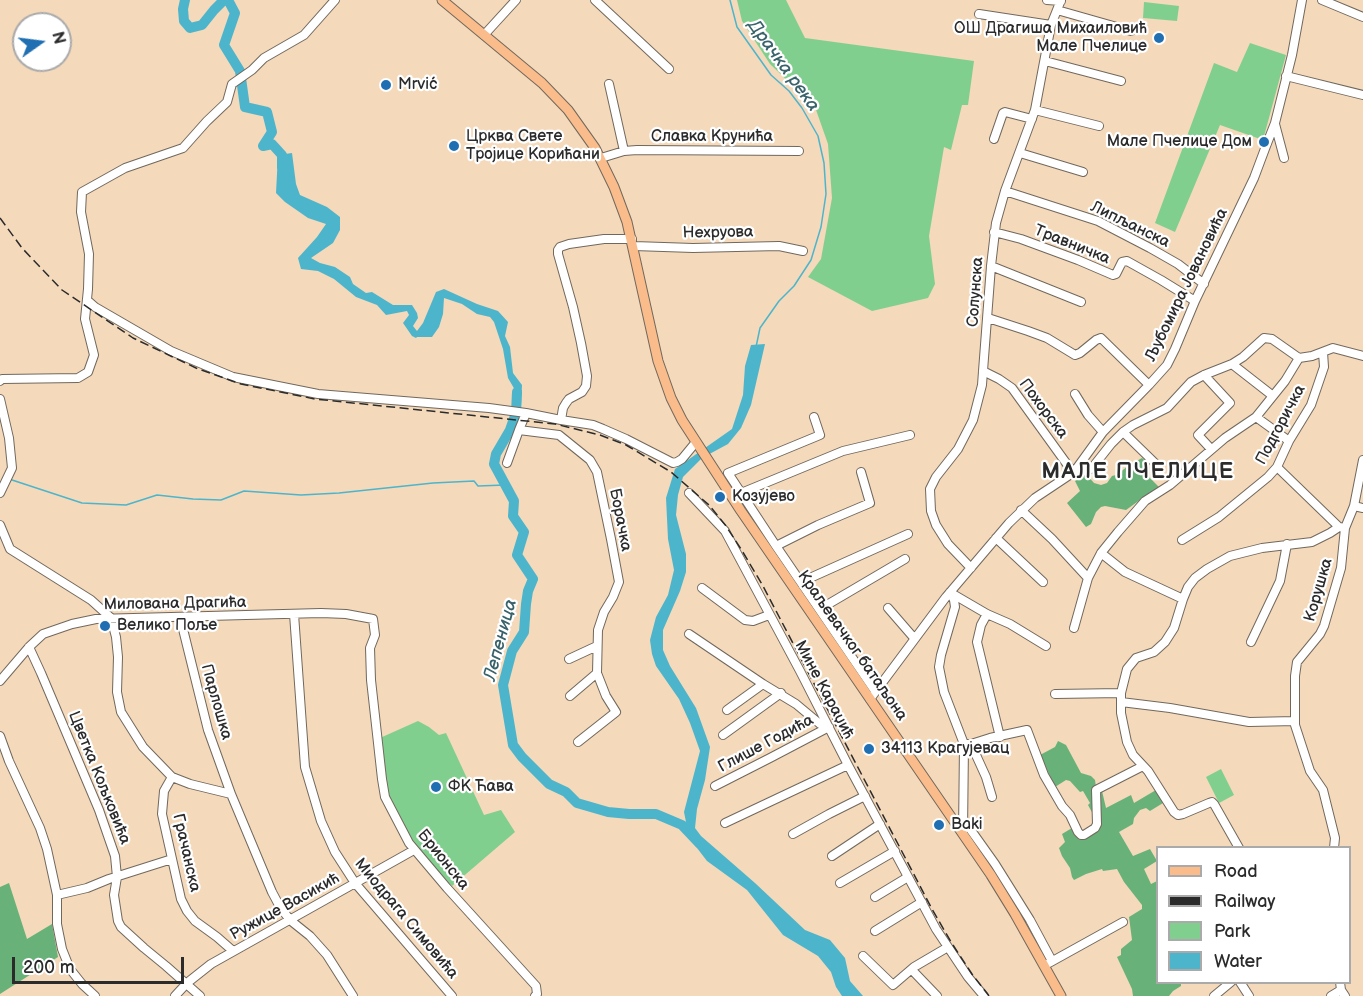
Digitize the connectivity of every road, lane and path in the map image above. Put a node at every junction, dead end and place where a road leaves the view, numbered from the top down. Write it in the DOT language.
graph roads {
  1 [pos="335,0"];
  2 [pos="442,0"];
  3 [pos="516,0"];
  4 [pos="595,0"];
  5 [pos="1047,0"];
  6 [pos="1061,0"];
  7 [pos="1302,0"];
  8 [pos="1322,0"];
  9 [pos="1351,0"];
  10 [pos="1346,9"];
  11 [pos="1057,10"];
  12 [pos="979,14"];
  13 [pos="1363,17"];
  14 [pos="1051,25"];
  15 [pos="1131,31"];
  16 [pos="484,35"];
  17 [pos="1045,61"];
  18 [pos="669,69"];
  19 [pos="1286,76"];
  20 [pos="1121,81"];
  21 [pos="609,84"];
  22 [pos="1363,95"];
  23 [pos="1035,110"];
  24 [pos="1032,119"];
  25 [pos="1275,123"];
  26 [pos="1099,126"];
  27 [pos="994,139"];
  28 [pos="1280,143"];
  29 [pos="1266,146"];
  30 [pos="800,151"];
  31 [pos="624,152"];
  32 [pos="1020,153"];
  33 [pos="601,158"];
  34 [pos="1284,158"];
  35 [pos="1083,172"];
  36 [pos="1005,191"];
  37 [pos="994,232"];
  38 [pos="633,242"];
  39 [pos="803,251"];
  40 [pos="991,266"];
  41 [pos="1204,284"];
  42 [pos="87,300"];
  43 [pos="1195,301"];
  44 [pos="1081,302"];
  45 [pos="988,318"];
  46 [pos="1323,352"];
  47 [pos="1363,356"];
  48 [pos="1299,358"];
  49 [pos="1232,364"];
  50 [pos="983,371"];
  51 [pos="1204,375"];
  52 [pos="0,381"];
  53 [pos="1149,385"];
  54 [pos="1074,394"];
  55 [pos="1274,396"];
  56 [pos="0,399"];
  57 [pos="519,411"];
  58 [pos="814,417"];
  59 [pos="1256,417"];
  60 [pos="561,420"];
  61 [pos="519,430"];
  62 [pos="1103,432"];
  63 [pos="1123,432"];
  64 [pos="910,435"];
  65 [pos="1290,441"];
  66 [pos="696,443"];
  67 [pos="1211,449"];
  68 [pos="1363,460"];
  69 [pos="507,463"];
  70 [pos="1159,466"];
  71 [pos="1277,467"];
  72 [pos="861,472"];
  73 [pos="1074,472"];
  74 [pos="0,493"];
  75 [pos="689,493"];
  76 [pos="741,493"];
  77 [pos="1354,506"];
  78 [pos="1363,508"];
  79 [pos="1021,510"];
  80 [pos="0,525"];
  81 [pos="1342,528"];
  82 [pos="908,534"];
  83 [pos="996,538"];
  84 [pos="1182,540"];
  85 [pos="1287,544"];
  86 [pos="776,546"];
  87 [pos="1101,553"];
  88 [pos="905,558"];
  89 [pos="971,568"];
  90 [pos="1088,578"];
  91 [pos="801,582"];
  92 [pos="1043,582"];
  93 [pos="702,588"];
  94 [pos="950,592"];
  95 [pos="1182,598"];
  96 [pos="888,608"];
  97 [pos="820,609"];
  98 [pos="294,614"];
  99 [pos="987,614"];
  100 [pos="769,615"];
  101 [pos="180,617"];
  102 [pos="111,618"];
  103 [pos="373,619"];
  104 [pos="1074,628"];
  105 [pos="689,634"];
  106 [pos="914,638"];
  107 [pos="1251,642"];
  108 [pos="597,646"];
  109 [pos="1046,646"];
  110 [pos="29,647"];
  111 [pos="569,659"];
  112 [pos="597,673"];
  113 [pos="0,681"];
  114 [pos="763,684"];
  115 [pos="781,693"];
  116 [pos="1121,693"];
  117 [pos="1055,694"];
  118 [pos="873,695"];
  119 [pos="570,696"];
  120 [pos="1121,702"];
  121 [pos="727,710"];
  122 [pos="1295,722"];
  123 [pos="829,727"];
  124 [pos="723,735"];
  125 [pos="0,736"];
  126 [pos="1000,737"];
  127 [pos="578,742"];
  128 [pos="968,744"];
  129 [pos="848,765"];
  130 [pos="1143,766"];
  131 [pos="172,777"];
  132 [pos="716,786"];
  133 [pos="231,794"];
  134 [pos="865,796"];
  135 [pos="992,797"];
  136 [pos="963,819"];
  137 [pos="725,823"];
  138 [pos="880,824"];
  139 [pos="963,833"];
  140 [pos="793,834"];
  141 [pos="1238,846"];
  142 [pos="1334,846"];
  143 [pos="414,849"];
  144 [pos="895,851"];
  145 [pos="832,856"];
  146 [pos="172,859"];
  147 [pos="117,877"];
  148 [pos="908,877"];
  149 [pos="355,883"];
  150 [pos="840,883"];
  151 [pos="57,895"];
  152 [pos="875,897"];
  153 [pos="922,902"];
  154 [pos="290,920"];
  155 [pos="1123,922"];
  156 [pos="875,931"];
  157 [pos="948,947"];
  158 [pos="233,951"];
  159 [pos="863,956"];
  160 [pos="1048,963"];
  161 [pos="912,970"];
  162 [pos="187,983"];
  163 [pos="1229,984"];
  164 [pos="1342,989"];
  165 [pos="95,996"];
  166 [pos="175,996"];
  167 [pos="200,996"];
  168 [pos="353,996"];
  169 [pos="452,996"];
  170 [pos="535,996"];
  171 [pos="937,996"];
  172 [pos="984,996"];
  173 [pos="1061,996"];
  174 [pos="1214,996"];
  175 [pos="1331,996"];
  1 -- 42 [label="street"];
  2 -- 16 [label="main road"];
  3 -- 16 [label="street"];
  4 -- 18 [label="street"];
  5 -- 6 [label="street"];
  6 -- 11 [label="street, Солунска"];
  7 -- 19 [label="street, Љубомира Јовановића"];
  8 -- 10 [label="street"];
  9 -- 10 [label="street"];
  10 -- 13 [label="street"];
  11 -- 14 [label="street, Солунска"];
  11 -- 15 [label="street"];
  12 -- 14 [label="street"];
  14 -- 17 [label="street, Солунска"];
  16 -- 33 [label="main road"];
  17 -- 20 [label="street"];
  17 -- 23 [label="street, Солунска"];
  19 -- 22 [label="street"];
  19 -- 25 [label="street, Љубомира Јовановића"];
  21 -- 31 [label="street"];
  23 -- 24 [label="street, Солунска"];
  23 -- 26 [label="street"];
  24 -- 27 [label="street"];
  24 -- 32 [label="street, Солунска"];
  25 -- 28 [label="street"];
  25 -- 29 [label="street, Љубомира Јовановића"];
  28 -- 29 [label="street"];
  28 -- 34 [label="street"];
  29 -- 41 [label="street, Љубомира Јовановића"];
  30 -- 31 [label="street, Славка Крунића"];
  31 -- 33 [label="street, Славка Крунића"];
  32 -- 35 [label="street"];
  32 -- 36 [label="street, Солунска"];
  33 -- 38 [label="main road"];
  36 -- 37 [label="street, Солунска"];
  36 -- 41 [label="street, Липљанска"];
  37 -- 40 [label="street, Солунска"];
  37 -- 43 [label="street, Травничка"];
  38 -- 39 [label="street, Нехруова"];
  38 -- 60 [label="street"];
  38 -- 66 [label="main road"];
  40 -- 44 [label="street"];
  40 -- 45 [label="street, Солунска"];
  41 -- 43 [label="street, Љубомира Јовановића"];
  42 -- 52 [label="street"];
  42 -- 57 [label="street"];
  43 -- 53 [label="street, Љубомира Јовановића"];
  45 -- 50 [label="street, Солунска"];
  45 -- 53 [label="street"];
  46 -- 47 [label="street"];
  46 -- 48 [label="street"];
  46 -- 65 [label="street, Подгоричка"];
  48 -- 49 [label="street"];
  48 -- 55 [label="street"];
  49 -- 51 [label="street"];
  49 -- 55 [label="street"];
  50 -- 73 [label="street, Похорска"];
  50 -- 89 [label="street, Солунска"];
  51 -- 63 [label="street"];
  51 -- 67 [label="street"];
  53 -- 62 [label="street, Љубомира Јовановића"];
  54 -- 62 [label="street"];
  55 -- 59 [label="street"];
  56 -- 74 [label="street"];
  57 -- 60 [label="street"];
  57 -- 61 [label="street"];
  58 -- 76 [label="street"];
  59 -- 65 [label="street"];
  59 -- 67 [label="street"];
  60 -- 66 [label="street"];
  61 -- 69 [label="street"];
  61 -- 108 [label="street, Борачка"];
  62 -- 73 [label="street, Љубомира Јовановића"];
  63 -- 70 [label="street"];
  63 -- 73 [label="street"];
  64 -- 76 [label="street"];
  65 -- 71 [label="street, Подгоричка"];
  66 -- 118 [label="main road, Краљевачког батаљона"];
  67 -- 87 [label="street"];
  68 -- 77 [label="street, Корушка"];
  71 -- 81 [label="street"];
  71 -- 84 [label="street, Подгоричка"];
  72 -- 86 [label="street"];
  73 -- 79 [label="street, Љубомира Јовановића"];
  75 -- 100 [label="street, Мине Караџић"];
  76 -- 86 [label="street"];
  77 -- 78 [label="street"];
  77 -- 81 [label="street, Корушка"];
  79 -- 83 [label="street, Љубомира Јовановића"];
  79 -- 90 [label="street"];
  80 -- 102 [label="street"];
  81 -- 85 [label="street"];
  81 -- 122 [label="street, Корушка"];
  82 -- 91 [label="street"];
  83 -- 89 [label="street, Љубомира Јовановића"];
  83 -- 92 [label="street"];
  85 -- 95 [label="street"];
  85 -- 107 [label="street"];
  86 -- 91 [label="street"];
  87 -- 90 [label="street"];
  87 -- 95 [label="street"];
  88 -- 97 [label="street"];
  89 -- 94 [label="street, Љубомира Јовановића"];
  90 -- 104 [label="street"];
  91 -- 97 [label="street"];
  93 -- 100 [label="street"];
  94 -- 99 [label="street"];
  94 -- 106 [label="street, Љубомира Јовановића"];
  94 -- 128 [label="street"];
  95 -- 116 [label="street"];
  96 -- 106 [label="street"];
  97 -- 118 [label="street"];
  98 -- 101 [label="street, Милована Драгића"];
  98 -- 103 [label="street, Милована Драгића"];
  98 -- 149 [label="street, Миодрага Симовића"];
  99 -- 109 [label="street"];
  99 -- 126 [label="street"];
  100 -- 123 [label="street, Мине Караџић"];
  101 -- 102 [label="street, Милована Драгића"];
  101 -- 133 [label="street, Парлошка"];
  102 -- 110 [label="street, Милована Драгића"];
  102 -- 131 [label="street"];
  103 -- 143 [label="street, Брионска"];
  105 -- 114 [label="street"];
  106 -- 118 [label="street, Љубомира Јовановића"];
  108 -- 111 [label="street"];
  108 -- 112 [label="street, Борачка"];
  110 -- 113 [label="street, Милована Драгића"];
  110 -- 147 [label="street, Цветка Кољковића"];
  112 -- 119 [label="street"];
  112 -- 127 [label="street, Борачка"];
  114 -- 115 [label="street"];
  114 -- 121 [label="street"];
  115 -- 123 [label="street"];
  115 -- 124 [label="street"];
  116 -- 117 [label="street"];
  116 -- 120 [label="street"];
  118 -- 139 [label="main road, Краљевачког батаљона"];
  120 -- 122 [label="street"];
  120 -- 130 [label="street"];
  122 -- 142 [label="street, Корушка"];
  123 -- 129 [label="street, Мине Караџић"];
  123 -- 132 [label="street, Глише Годића"];
  125 -- 151 [label="street"];
  126 -- 128 [label="street"];
  126 -- 130 [label="street"];
  128 -- 135 [label="street"];
  128 -- 136 [label="street"];
  129 -- 134 [label="street, Мине Караџић"];
  129 -- 137 [label="street"];
  130 -- 141 [label="street"];
  131 -- 133 [label="street"];
  131 -- 146 [label="street, Грачанска"];
  133 -- 154 [label="street, Парлошка"];
  134 -- 138 [label="street, Мине Караџић"];
  134 -- 140 [label="street"];
  136 -- 139 [label="street"];
  136 -- 160 [label="street"];
  138 -- 144 [label="street, Мине Караџић"];
  138 -- 145 [label="street"];
  139 -- 160 [label="main road, Краљевачког батаљона"];
  143 -- 149 [label="street, Ружице Васикић"];
  143 -- 170 [label="street, Брионска"];
  144 -- 148 [label="street, Мине Караџић"];
  144 -- 150 [label="street"];
  146 -- 147 [label="street"];
  146 -- 158 [label="street, Грачанска"];
  147 -- 151 [label="street"];
  147 -- 162 [label="street, Цветка Кољковића"];
  148 -- 152 [label="street"];
  148 -- 153 [label="street, Мине Караџић"];
  149 -- 154 [label="street, Ружице Васикић"];
  149 -- 169 [label="street, Миодрага Симовића"];
  151 -- 165 [label="street"];
  153 -- 156 [label="street"];
  153 -- 157 [label="street, Мине Караџић"];
  154 -- 158 [label="street, Ружице Васикић"];
  154 -- 168 [label="street, Парлошка"];
  155 -- 160 [label="street"];
  157 -- 161 [label="street"];
  157 -- 172 [label="street, Мине Караџић"];
  158 -- 162 [label="street, Ружице Васикић"];
  159 -- 161 [label="street"];
  160 -- 173 [label="main road, Краљевачког батаљона"];
  161 -- 171 [label="street"];
  162 -- 166 [label="street, Ружице Васикић"];
  162 -- 167 [label="street, Цветка Кољковића"];
  163 -- 174 [label="street"];
  164 -- 175 [label="street"];
}
